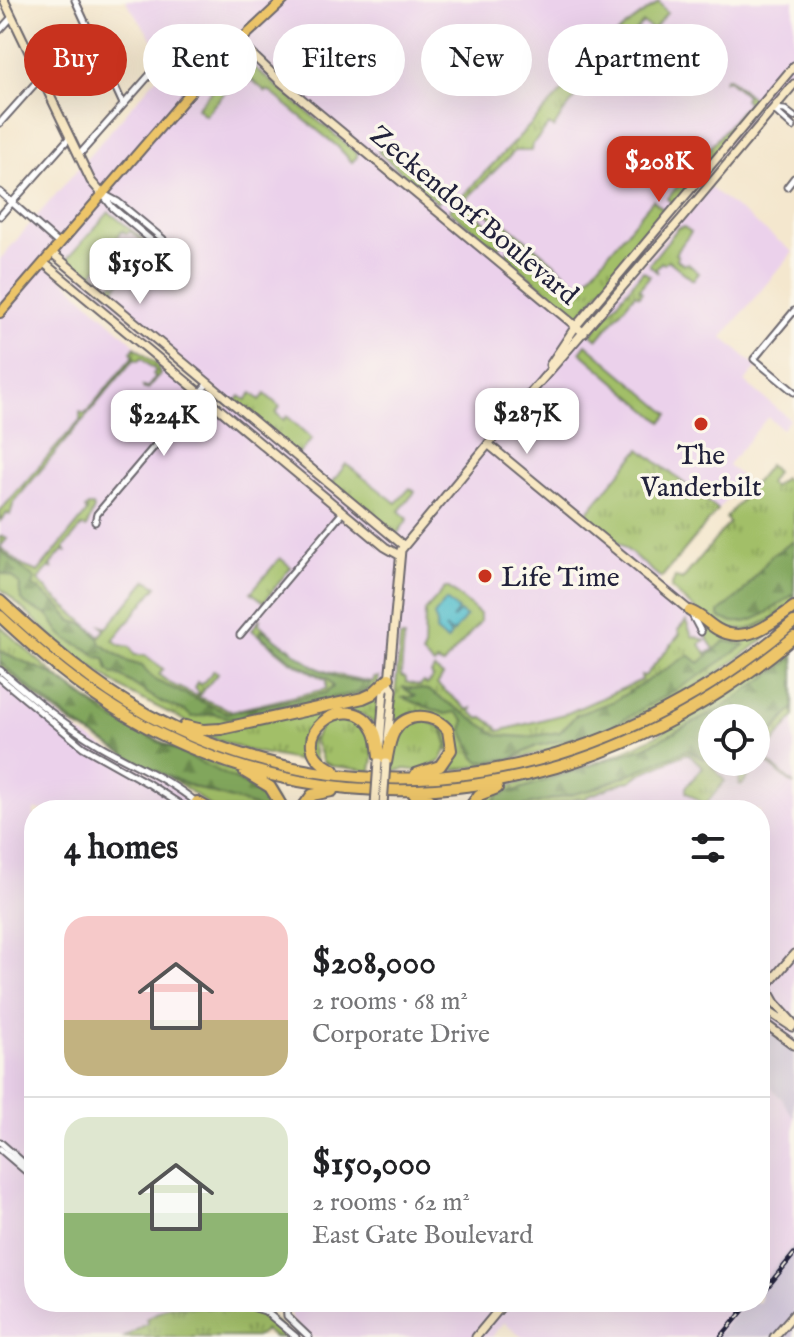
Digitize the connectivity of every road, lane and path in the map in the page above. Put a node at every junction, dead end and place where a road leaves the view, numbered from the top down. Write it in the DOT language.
graph roads {
  1 [pos="4,0"];
  2 [pos="75,0"];
  3 [pos="284,0"];
  4 [pos="12,17"];
  5 [pos="257,24"];
  6 [pos="0,30"];
  7 [pos="24,42"];
  8 [pos="257,59"];
  9 [pos="794,66"];
  10 [pos="143,82"];
  11 [pos="794,84"];
  12 [pos="24,96"];
  13 [pos="50,96"];
  14 [pos="187,96"];
  15 [pos="123,105"];
  16 [pos="773,109"];
  17 [pos="794,117"];
  18 [pos="0,123"];
  19 [pos="793,127"];
  20 [pos="70,137"];
  21 [pos="79,155"];
  22 [pos="794,178"];
  23 [pos="787,187"];
  24 [pos="0,192"];
  25 [pos="103,195"];
  26 [pos="12,203"];
  27 [pos="0,216"];
  28 [pos="163,239"];
  29 [pos="60,245"];
  30 [pos="158,246"];
  31 [pos="52,253"];
  32 [pos="44,263"];
  33 [pos="794,311"];
  34 [pos="0,312"];
  35 [pos="576,326"];
  36 [pos="584,333"];
  37 [pos="208,383"];
  38 [pos="533,390"];
  39 [pos="794,392"];
  40 [pos="199,393"];
  41 [pos="488,444"];
  42 [pos="308,465"];
  43 [pos="299,475"];
  44 [pos="343,512"];
  45 [pos="367,514"];
  46 [pos="95,522"];
  47 [pos="358,524"];
  48 [pos="404,546"];
  49 [pos="399,555"];
  50 [pos="0,591"];
  51 [pos="0,601"];
  52 [pos="794,607"];
  53 [pos="690,611"];
  54 [pos="0,619"];
  55 [pos="794,622"];
  56 [pos="29,627"];
  57 [pos="701,632"];
  58 [pos="240,635"];
  59 [pos="794,637"];
  60 [pos="0,670"];
  61 [pos="0,678"];
  62 [pos="389,680"];
  63 [pos="148,715"];
  64 [pos="71,727"];
  65 [pos="62,732"];
  66 [pos="226,761"];
  67 [pos="381,761"];
  68 [pos="347,776"];
  69 [pos="527,776"];
  70 [pos="391,779"];
  71 [pos="362,789"];
  72 [pos="400,790"];
  73 [pos="184,800"];
  74 [pos="191,800"];
  75 [pos="277,800"];
  76 [pos="306,800"];
  77 [pos="379,800"];
  78 [pos="430,800"];
  79 [pos="473,800"];
  80 [pos="794,954"];
  81 [pos="770,982"];
  82 [pos="770,994"];
  83 [pos="770,1012"];
  84 [pos="794,1026"];
  85 [pos="770,1027"];
  86 [pos="794,1045"];
  87 [pos="0,1142"];
  88 [pos="0,1149"];
  89 [pos="24,1165"];
  90 [pos="24,1167"];
  91 [pos="266,1312"];
  92 [pos="287,1312"];
  93 [pos="497,1312"];
  94 [pos="794,1314"];
  95 [pos="296,1337"];
  96 [pos="309,1337"];
  97 [pos="476,1337"];
  98 [pos="774,1337"];
  1 -- 4 [label="street"];
  2 -- 15 [label="street"];
  3 -- 5 [label="main road"];
  4 -- 6 [label="street"];
  4 -- 7 [label="street"];
  8 -- 35 [label="street, Zeckendorf Boulevard"];
  9 -- 35 [label="street"];
  10 -- 15 [label="street"];
  11 -- 16 [label="street"];
  12 -- 18 [label="street"];
  13 -- 20 [label="street"];
  14 -- 25 [label="main road"];
  15 -- 21 [label="street"];
  16 -- 17 [label="street"];
  16 -- 19 [label="street"];
  16 -- 36 [label="street"];
  20 -- 21 [label="street"];
  20 -- 26 [label="street"];
  21 -- 25 [label="street"];
  22 -- 23 [label="street"];
  24 -- 26 [label="street"];
  25 -- 28 [label="street"];
  25 -- 29 [label="main road"];
  25 -- 30 [label="street"];
  26 -- 27 [label="street"];
  26 -- 29 [label="street"];
  29 -- 31 [label="main road"];
  31 -- 32 [label="main road"];
  31 -- 37 [label="street"];
  32 -- 34 [label="main road"];
  32 -- 40 [label="street"];
  33 -- 39 [label="street"];
  35 -- 36 [label="street, Zeckendorf Boulevard"];
  35 -- 38 [label="street, Zeckendorf Boulevard"];
  36 -- 38 [label="street, Zeckendorf Boulevard"];
  37 -- 40 [label="street"];
  37 -- 42 [label="street"];
  38 -- 41 [label="street, Zeckendorf Boulevard"];
  40 -- 43 [label="street"];
  40 -- 46 [label="street"];
  41 -- 48 [label="street, Zeckendorf Boulevard"];
  41 -- 53 [label="street"];
  42 -- 43 [label="street"];
  42 -- 45 [label="street"];
  43 -- 44 [label="street"];
  44 -- 47 [label="street"];
  44 -- 58 [label="street"];
  45 -- 47 [label="street"];
  45 -- 48 [label="street"];
  47 -- 49 [label="street"];
  48 -- 49 [label="street, Zeckendorf Boulevard"];
  49 -- 62 [label="street, Zeckendorf Boulevard"];
  50 -- 56 [label="highway"];
  51 -- 56 [label="highway"];
  52 -- 53 [label="highway"];
  53 -- 57 [label="street"];
  54 -- 66 [label="highway"];
  55 -- 70 [label="highway"];
  56 -- 63 [label="highway"];
  59 -- 69 [label="highway"];
  60 -- 64 [label="street"];
  61 -- 65 [label="street"];
  62 -- 63 [label="highway"];
  62 -- 67 [label="street, Zeckendorf Boulevard"];
  63 -- 68 [label="highway"];
  64 -- 65 [label="street"];
  64 -- 74 [label="street"];
  65 -- 73 [label="street"];
  66 -- 71 [label="highway"];
  66 -- 75 [label="highway"];
  67 -- 68 [label="highway"];
  67 -- 70 [label="highway"];
  67 -- 77 [label="street, Zeckendorf Boulevard, bridge"];
  68 -- 70 [label="highway"];
  69 -- 72 [label="highway"];
  69 -- 79 [label="highway"];
  71 -- 72 [label="highway"];
  71 -- 76 [label="highway"];
  72 -- 78 [label="highway"];
  80 -- 81 [label="street"];
  82 -- 84 [label="street"];
  83 -- 84 [label="street"];
  85 -- 86 [label="street"];
  87 -- 89 [label="street"];
  88 -- 90 [label="street"];
  91 -- 95 [label="street"];
  92 -- 96 [label="street"];
  93 -- 97 [label="street"];
  94 -- 98 [label="street"];
}
